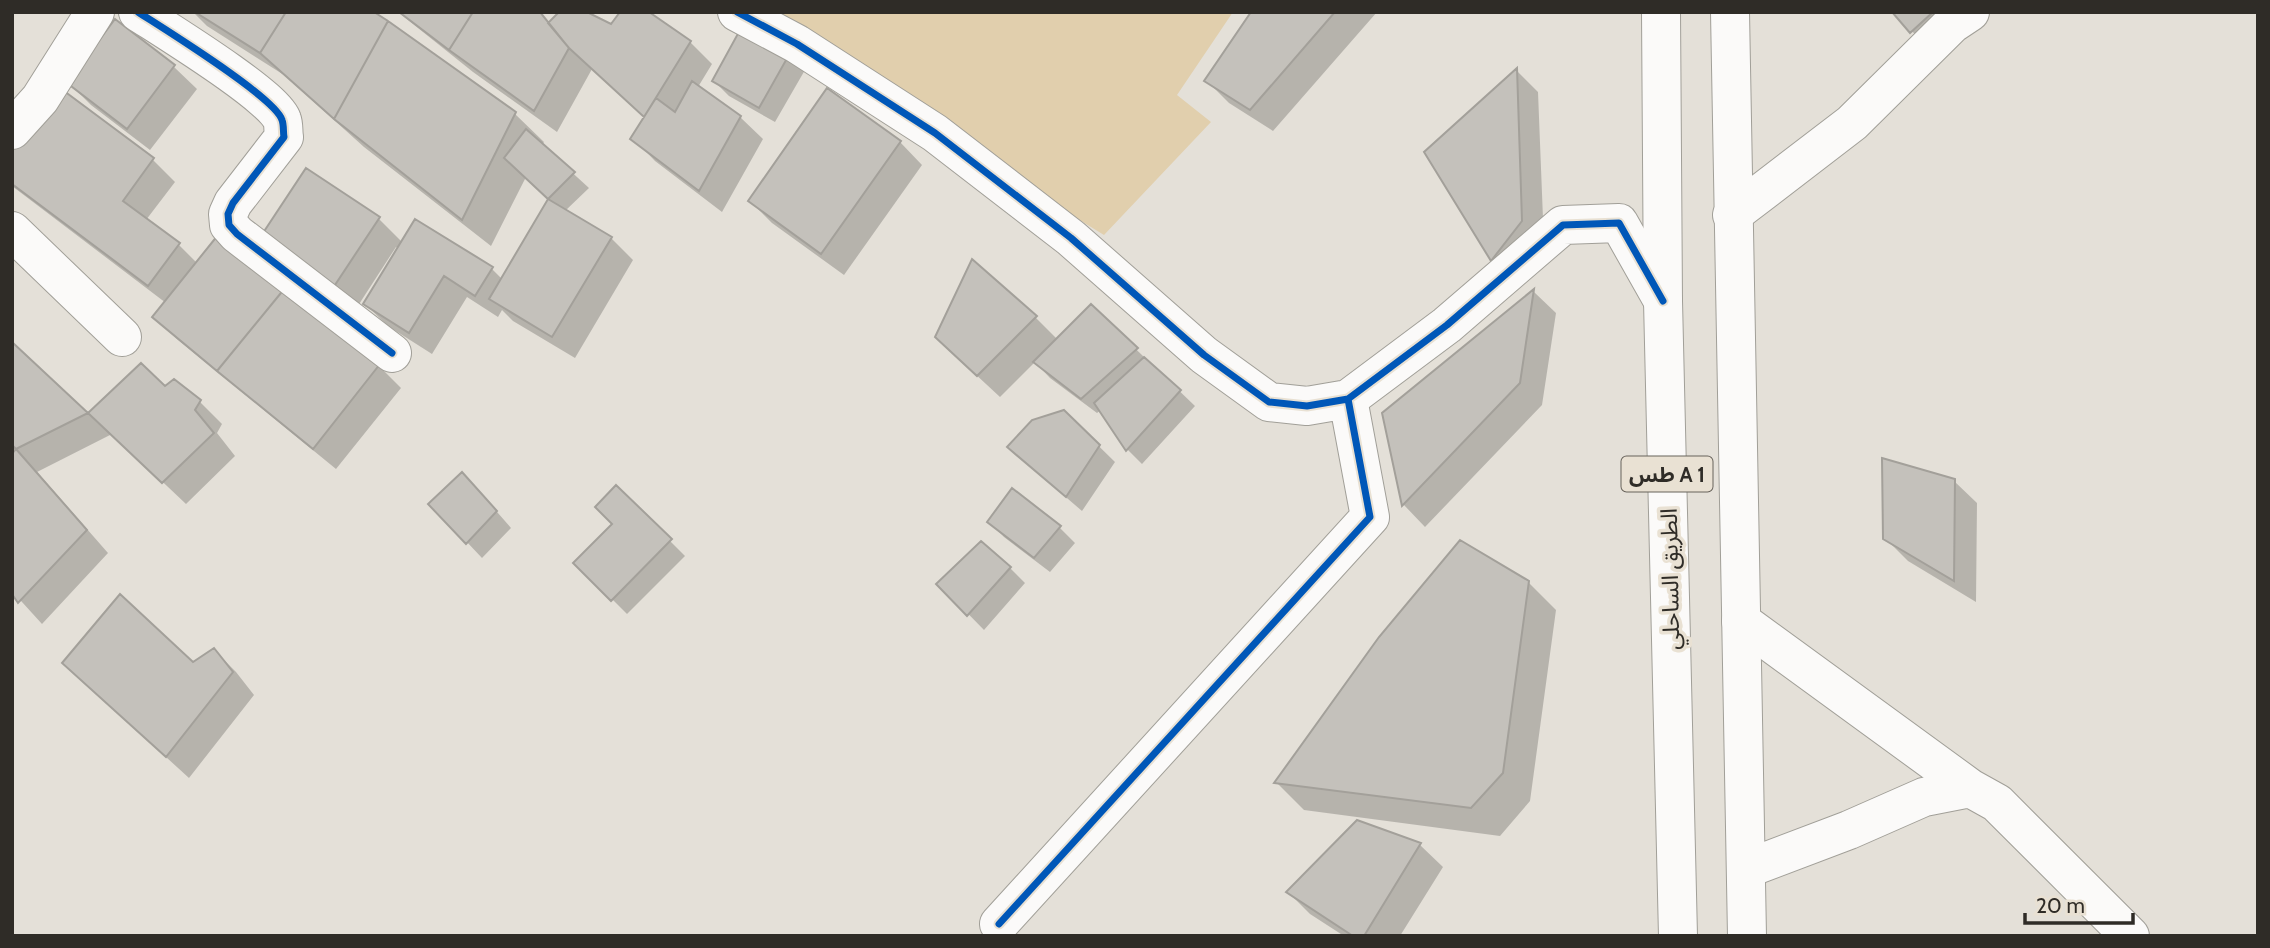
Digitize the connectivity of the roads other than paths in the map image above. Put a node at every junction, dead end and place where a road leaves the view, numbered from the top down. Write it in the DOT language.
graph roads {
  1 [pos="95,12"];
  2 [pos="138,12"];
  3 [pos="737,12"];
  4 [pos="1661,12"];
  5 [pos="1730,12"];
  6 [pos="1970,12"];
  7 [pos="12,130"];
  8 [pos="1732,215"];
  9 [pos="12,231"];
  10 [pos="1663,301"];
  11 [pos="122,337"];
  12 [pos="392,353"];
  13 [pos="1348,399"];
  14 [pos="1741,621"];
  15 [pos="1970,788"];
  16 [pos="1746,869"];
  17 [pos="999,924"];
  18 [pos="1678,936"];
  19 [pos="1748,936"];
  20 [pos="2130,936"];
  1 -- 7 [label="main road"];
  2 -- 12 [label="main road"];
  3 -- 13 [label="main road"];
  4 -- 10 [label="main road, الطريق الساحلي / طس A 1"];
  5 -- 8 [label="main road, طس A 1"];
  6 -- 8 [label="main road"];
  8 -- 14 [label="main road, طس A 1"];
  9 -- 11 [label="main road"];
  10 -- 13 [label="main road"];
  10 -- 18 [label="main road, الطريق الساحلي / طس A 1"];
  13 -- 17 [label="main road"];
  14 -- 15 [label="main road"];
  14 -- 16 [label="main road, طس A 1"];
  15 -- 16 [label="main road"];
  15 -- 20 [label="main road"];
  16 -- 19 [label="main road, طس A 1"];
}
